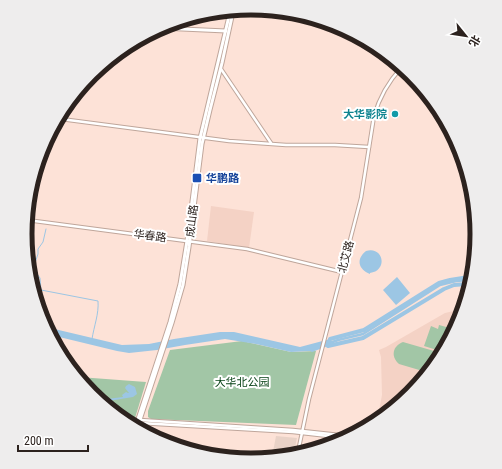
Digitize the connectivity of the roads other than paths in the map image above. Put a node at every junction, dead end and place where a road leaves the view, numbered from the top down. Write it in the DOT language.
graph roads {
  1 [pos="231,16"];
  2 [pos="176,29"];
  3 [pos="227,31"];
  4 [pos="221,69"];
  5 [pos="398,71"];
  6 [pos="64,119"];
  7 [pos="202,138"];
  8 [pos="271,144"];
  9 [pos="369,147"];
  10 [pos="32,221"];
  11 [pos="188,241"];
  12 [pos="342,272"];
  13 [pos="138,423"];
  14 [pos="302,432"];
  15 [pos="339,435"];
  16 [pos="336,437"];
  17 [pos="299,449"];
  1 -- 3 [label="main road, 成山路"];
  2 -- 3 [label="main road"];
  3 -- 4 [label="main road, 成山路"];
  3 -- 7 [label="main road, 成山路"];
  4 -- 7 [label="main road, 成山路"];
  4 -- 8 [label="street"];
  5 -- 9 [label="street, 北艾路"];
  6 -- 7 [label="street"];
  7 -- 8 [label="street"];
  7 -- 11 [label="main road, 成山路"];
  8 -- 9 [label="street"];
  9 -- 12 [label="street, 北艾路"];
  10 -- 11 [label="street, 华春路"];
  11 -- 12 [label="street, 华春路"];
  11 -- 13 [label="main road, 成山路"];
  12 -- 14 [label="street, 北艾路"];
  13 -- 14 [label="street"];
  14 -- 15 [label="street"];
  14 -- 16 [label="street"];
  14 -- 17 [label="street, 北艾路"];
}
